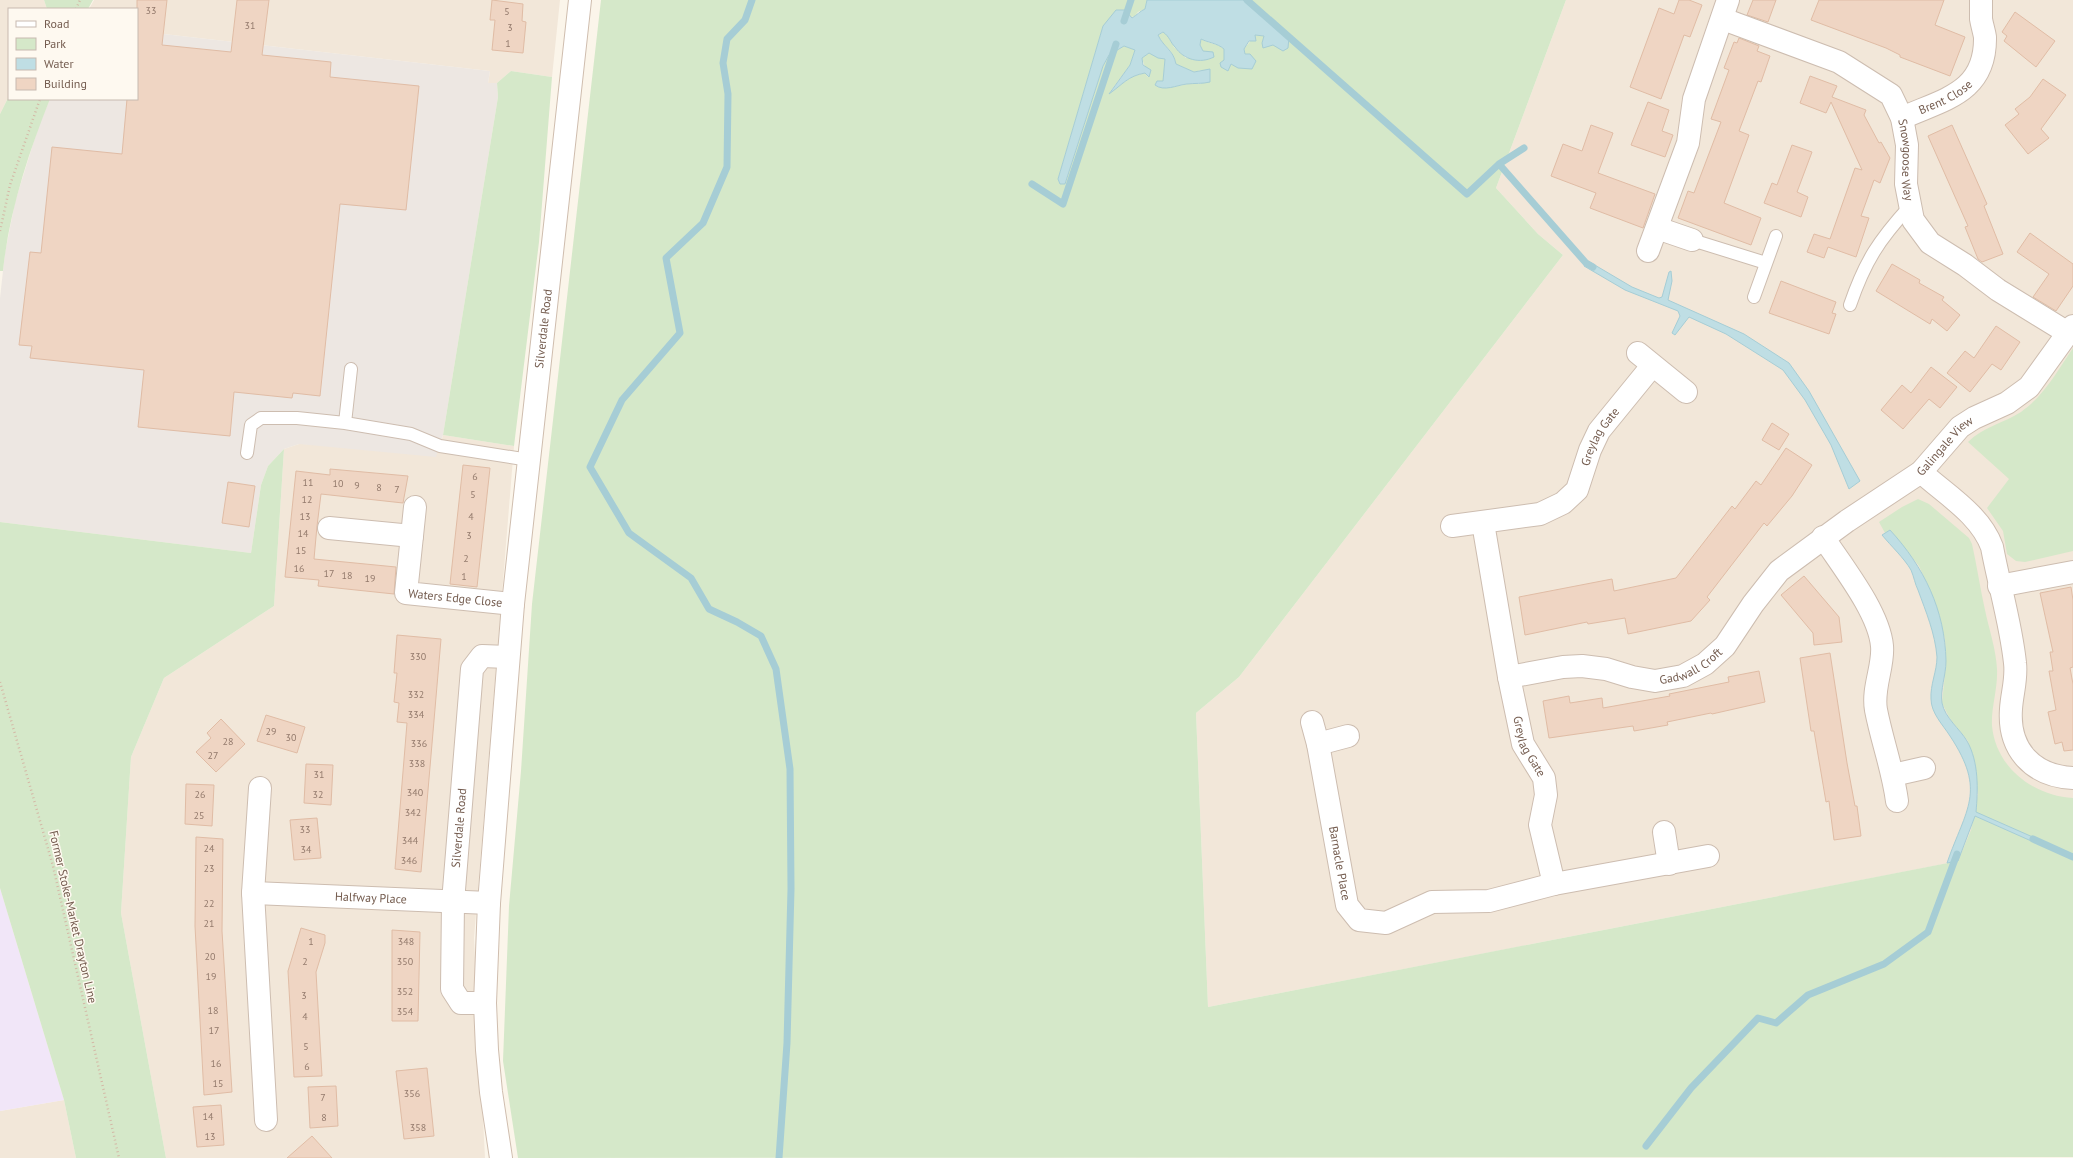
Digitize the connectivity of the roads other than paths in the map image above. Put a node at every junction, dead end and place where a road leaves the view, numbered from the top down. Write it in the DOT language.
graph roads {
  1 [pos="580,0"];
  2 [pos="1982,0"];
  3 [pos="1725,10"];
  4 [pos="1902,118"];
  5 [pos="1910,206"];
  6 [pos="1657,228"];
  7 [pos="1776,236"];
  8 [pos="1692,240"];
  9 [pos="1648,251"];
  10 [pos="1766,263"];
  11 [pos="1754,297"];
  12 [pos="1850,305"];
  13 [pos="2070,329"];
  14 [pos="351,369"];
  15 [pos="1686,392"];
  16 [pos="345,423"];
  17 [pos="247,453"];
  18 [pos="529,460"];
  19 [pos="1920,472"];
  20 [pos="415,507"];
  21 [pos="1483,523"];
  22 [pos="1452,526"];
  23 [pos="328,528"];
  24 [pos="412,536"];
  25 [pos="1823,538"];
  26 [pos="2073,572"];
  27 [pos="1999,586"];
  28 [pos="513,604"];
  29 [pos="508,657"];
  30 [pos="1509,677"];
  31 [pos="1312,722"];
  32 [pos="1348,736"];
  33 [pos="1318,744"];
  34 [pos="1924,768"];
  35 [pos="1893,775"];
  36 [pos="2073,778"];
  37 [pos="260,788"];
  38 [pos="1897,802"];
  39 [pos="1664,832"];
  40 [pos="1708,856"];
  41 [pos="1669,864"];
  42 [pos="1554,884"];
  43 [pos="253,894"];
  44 [pos="453,902"];
  45 [pos="489,903"];
  46 [pos="485,1003"];
  47 [pos="266,1120"];
  48 [pos="501,1158"];
  1 -- 18 [label="street, Silverdale Road"];
  2 -- 4 [label="street, Brent Close"];
  3 -- 4 [label="street, Snowgoose Way"];
  3 -- 6 [label="street, Snowgoose Way"];
  4 -- 5 [label="street, Snowgoose Way"];
  5 -- 12 [label="lane"];
  5 -- 13 [label="street, Snowgoose Way"];
  6 -- 8 [label="street"];
  6 -- 9 [label="street, Snowgoose Way"];
  7 -- 10 [label="lane"];
  8 -- 10 [label="lane"];
  10 -- 11 [label="lane"];
  13 -- 19 [label="street, Galingale View"];
  14 -- 16 [label="lane"];
  15 -- 21 [label="street, Greylag Gate"];
  16 -- 17 [label="lane"];
  16 -- 18 [label="lane"];
  18 -- 28 [label="street, Silverdale Road"];
  19 -- 25 [label="street, Gadwall Croft"];
  19 -- 27 [label="street, Galingale View"];
  20 -- 24 [label="street, Waters Edge Close"];
  21 -- 22 [label="street, Greylag Gate"];
  21 -- 30 [label="street, Greylag Gate"];
  23 -- 24 [label="street"];
  24 -- 28 [label="street, Waters Edge Close"];
  25 -- 30 [label="street, Gadwall Croft"];
  25 -- 35 [label="street"];
  26 -- 27 [label="street"];
  27 -- 36 [label="street, Galingale View"];
  28 -- 29 [label="street, Silverdale Road"];
  29 -- 44 [label="street, Silverdale Road"];
  29 -- 45 [label="street, Silverdale Road"];
  30 -- 42 [label="street, Greylag Gate"];
  31 -- 33 [label="street, Barnacle Place"];
  32 -- 33 [label="street"];
  33 -- 42 [label="street, Barnacle Place"];
  34 -- 35 [label="street"];
  35 -- 38 [label="street"];
  37 -- 43 [label="street"];
  39 -- 41 [label="street"];
  40 -- 41 [label="street"];
  41 -- 42 [label="street"];
  43 -- 44 [label="street, Halfway Place"];
  43 -- 47 [label="street"];
  44 -- 45 [label="street, Halfway Place"];
  44 -- 46 [label="street, Silverdale Road"];
  45 -- 46 [label="street, Silverdale Road"];
  46 -- 48 [label="street, Silverdale Road"];
}
